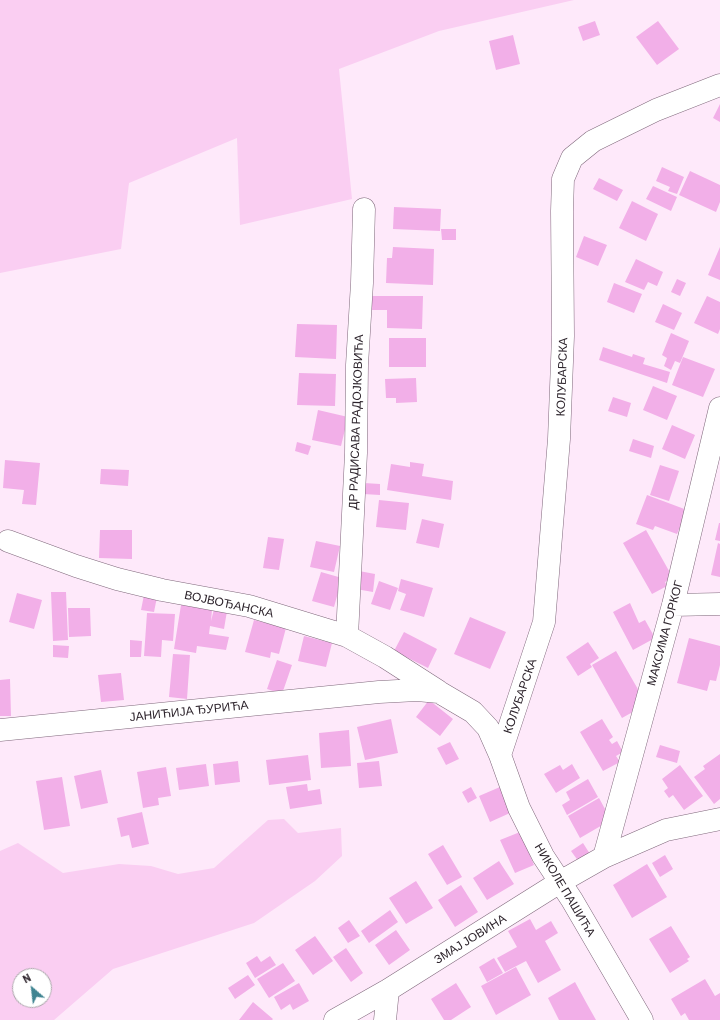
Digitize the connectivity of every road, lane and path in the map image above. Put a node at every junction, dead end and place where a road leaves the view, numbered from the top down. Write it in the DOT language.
graph roads {
  1 [pos="720,85"];
  2 [pos="364,209"];
  3 [pos="720,408"];
  4 [pos="8,541"];
  5 [pos="720,604"];
  6 [pos="673,605"];
  7 [pos="347,636"];
  8 [pos="385,657"];
  9 [pos="379,692"];
  10 [pos="439,692"];
  11 [pos="0,730"];
  12 [pos="500,755"];
  13 [pos="720,819"];
  14 [pos="604,857"];
  15 [pos="560,882"];
  16 [pos="388,990"];
  17 [pos="335,1020"];
  18 [pos="385,1020"];
  19 [pos="642,1020"];
  1 -- 12 [label="street, КОЛУБАРСКА"];
  2 -- 7 [label="street, ДР РАДИСАВА РАДОЈКОВИЋА"];
  3 -- 6 [label="street, МАКСИМА ГОРКОГ"];
  4 -- 7 [label="street, ВОЈВОЂАНСКА"];
  5 -- 6 [label="street"];
  6 -- 14 [label="street, МАКСИМА ГОРКОГ"];
  7 -- 8 [label="street, ВОЈВОЂАНСКА"];
  8 -- 9 [label="street"];
  8 -- 10 [label="street, ВОЈВОЂАНСКА"];
  9 -- 10 [label="street, ЈАНИЋИЈА ЂУРИЋА"];
  9 -- 11 [label="street, ЈАНИЋИЈА ЂУРИЋА"];
  10 -- 12 [label="street, ЈАНИЋИЈА ЂУРИЋА"];
  12 -- 15 [label="street, НИКОЛЕ ПАШИЋА"];
  13 -- 14 [label="street, ЗМАЈ ЈОВИНА"];
  14 -- 15 [label="street, ЗМАЈ ЈОВИНА"];
  15 -- 16 [label="street, ЗМАЈ ЈОВИНА"];
  15 -- 19 [label="street, НИКОЛЕ ПАШИЋА"];
  16 -- 17 [label="street, ЗМАЈ ЈОВИНА"];
  16 -- 18 [label="street"];
}
